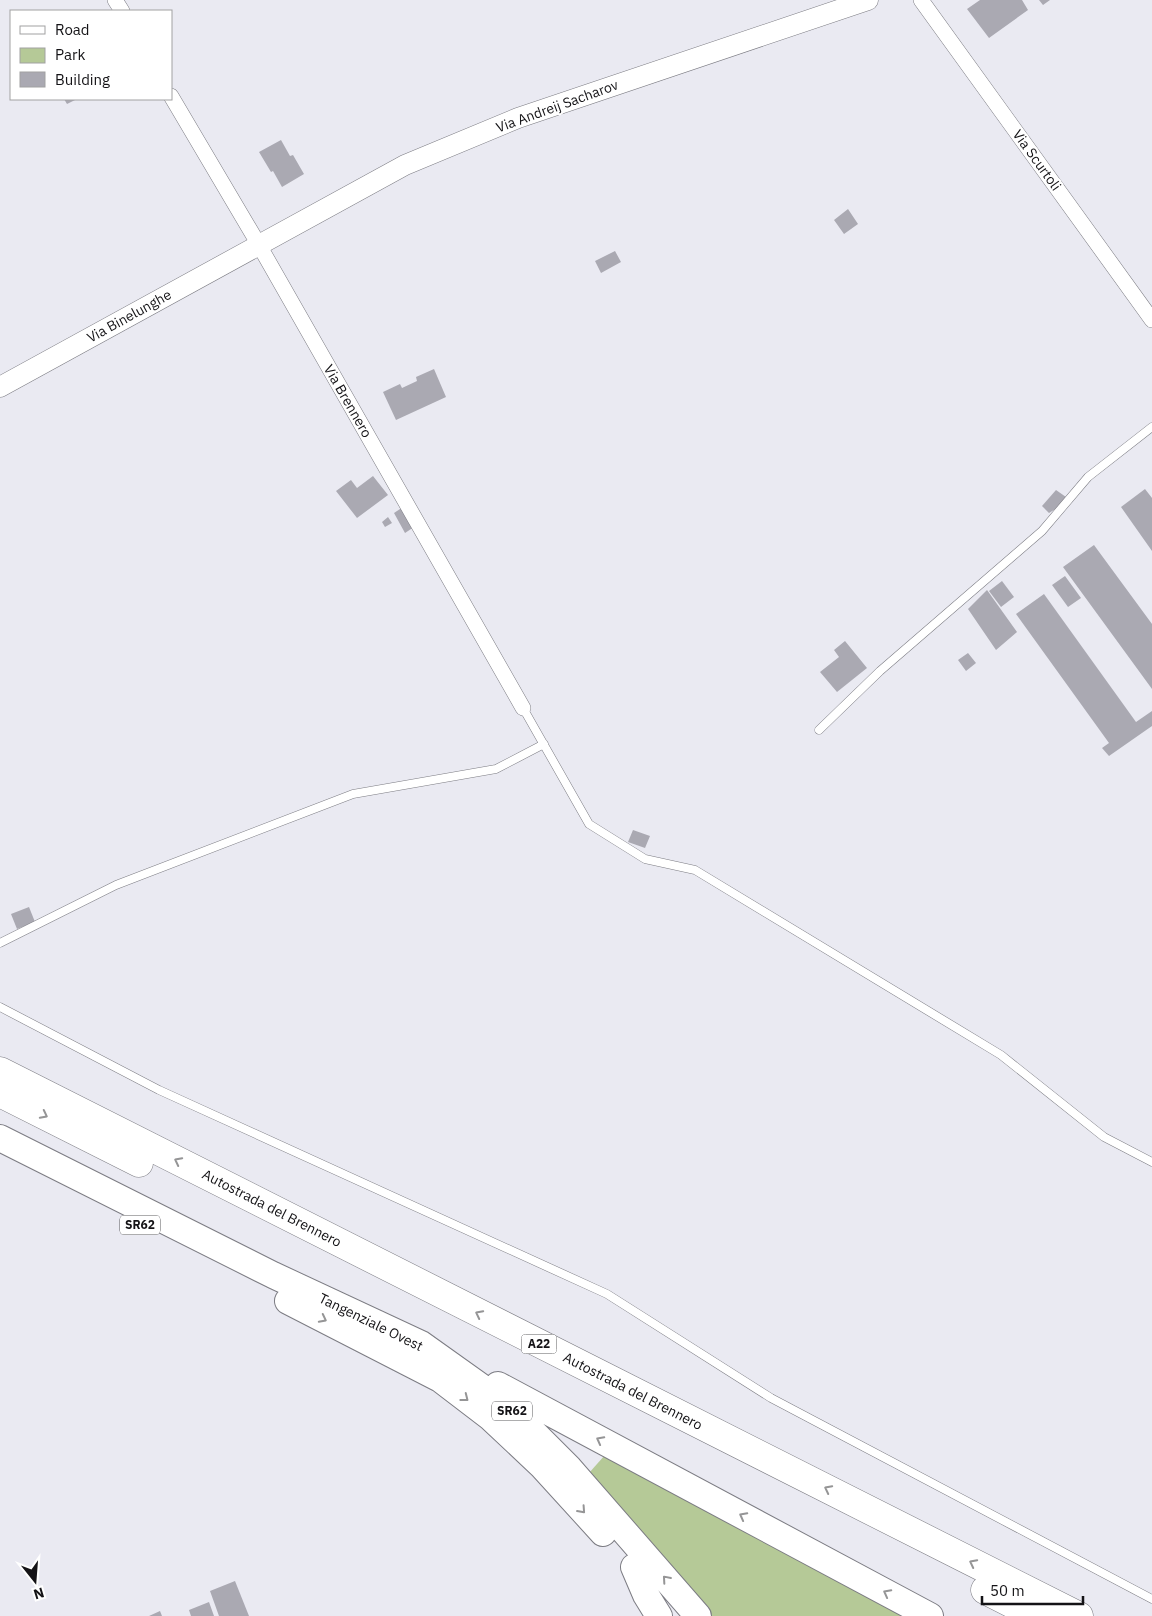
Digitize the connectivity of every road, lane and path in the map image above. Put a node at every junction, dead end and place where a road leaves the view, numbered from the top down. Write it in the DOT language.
graph roads {
  1 [pos="868,0"];
  2 [pos="921,0"];
  3 [pos="172,98"];
  4 [pos="259,245"];
  5 [pos="1152,320"];
  6 [pos="0,387"];
  7 [pos="1152,428"];
  8 [pos="523,708"];
  9 [pos="819,730"];
  10 [pos="544,744"];
  11 [pos="0,942"];
  12 [pos="0,1007"];
  13 [pos="0,1071"];
  14 [pos="0,1093"];
  15 [pos="0,1138"];
  16 [pos="0,1154"];
  17 [pos="1152,1162"];
  18 [pos="421,1344"];
  19 [pos="634,1567"];
  20 [pos="1152,1599"];
  21 [pos="659,1616"];
  22 [pos="674,1616"];
  23 [pos="698,1616"];
  24 [pos="930,1616"];
  25 [pos="1036,1616"];
  26 [pos="1079,1616"];
  1 -- 4 [label="street, Via Andreij Sacharov"];
  2 -- 5 [label="street, Via Scurtoli"];
  3 -- 4 [label="street, Via Brennero"];
  4 -- 6 [label="street, Via Binelunghe"];
  4 -- 8 [label="street, Via Brennero"];
  7 -- 9 [label="lane"];
  8 -- 10 [label="lane"];
  10 -- 11 [label="lane"];
  10 -- 17 [label="lane"];
  12 -- 20 [label="lane"];
  26 -- 13 [label="highway, Autostrada del Brennero / A22, one-way"];
  14 -- 25 [label="highway, Autostrada del Brennero / A22, one-way"];
  15 -- 18 [label="highway, Tangenziale Ovest / SR62"];
  16 -- 19 [label="highway, Tangenziale Ovest / SR62, one-way"];
  23 -- 18 [label="highway, Tangenziale Ovest / SR62, one-way"];
  24 -- 18 [label="highway, one-way"];
  19 -- 21 [label="highway"];
  19 -- 22 [label="highway, Tangenziale Ovest / SR62"];
}
